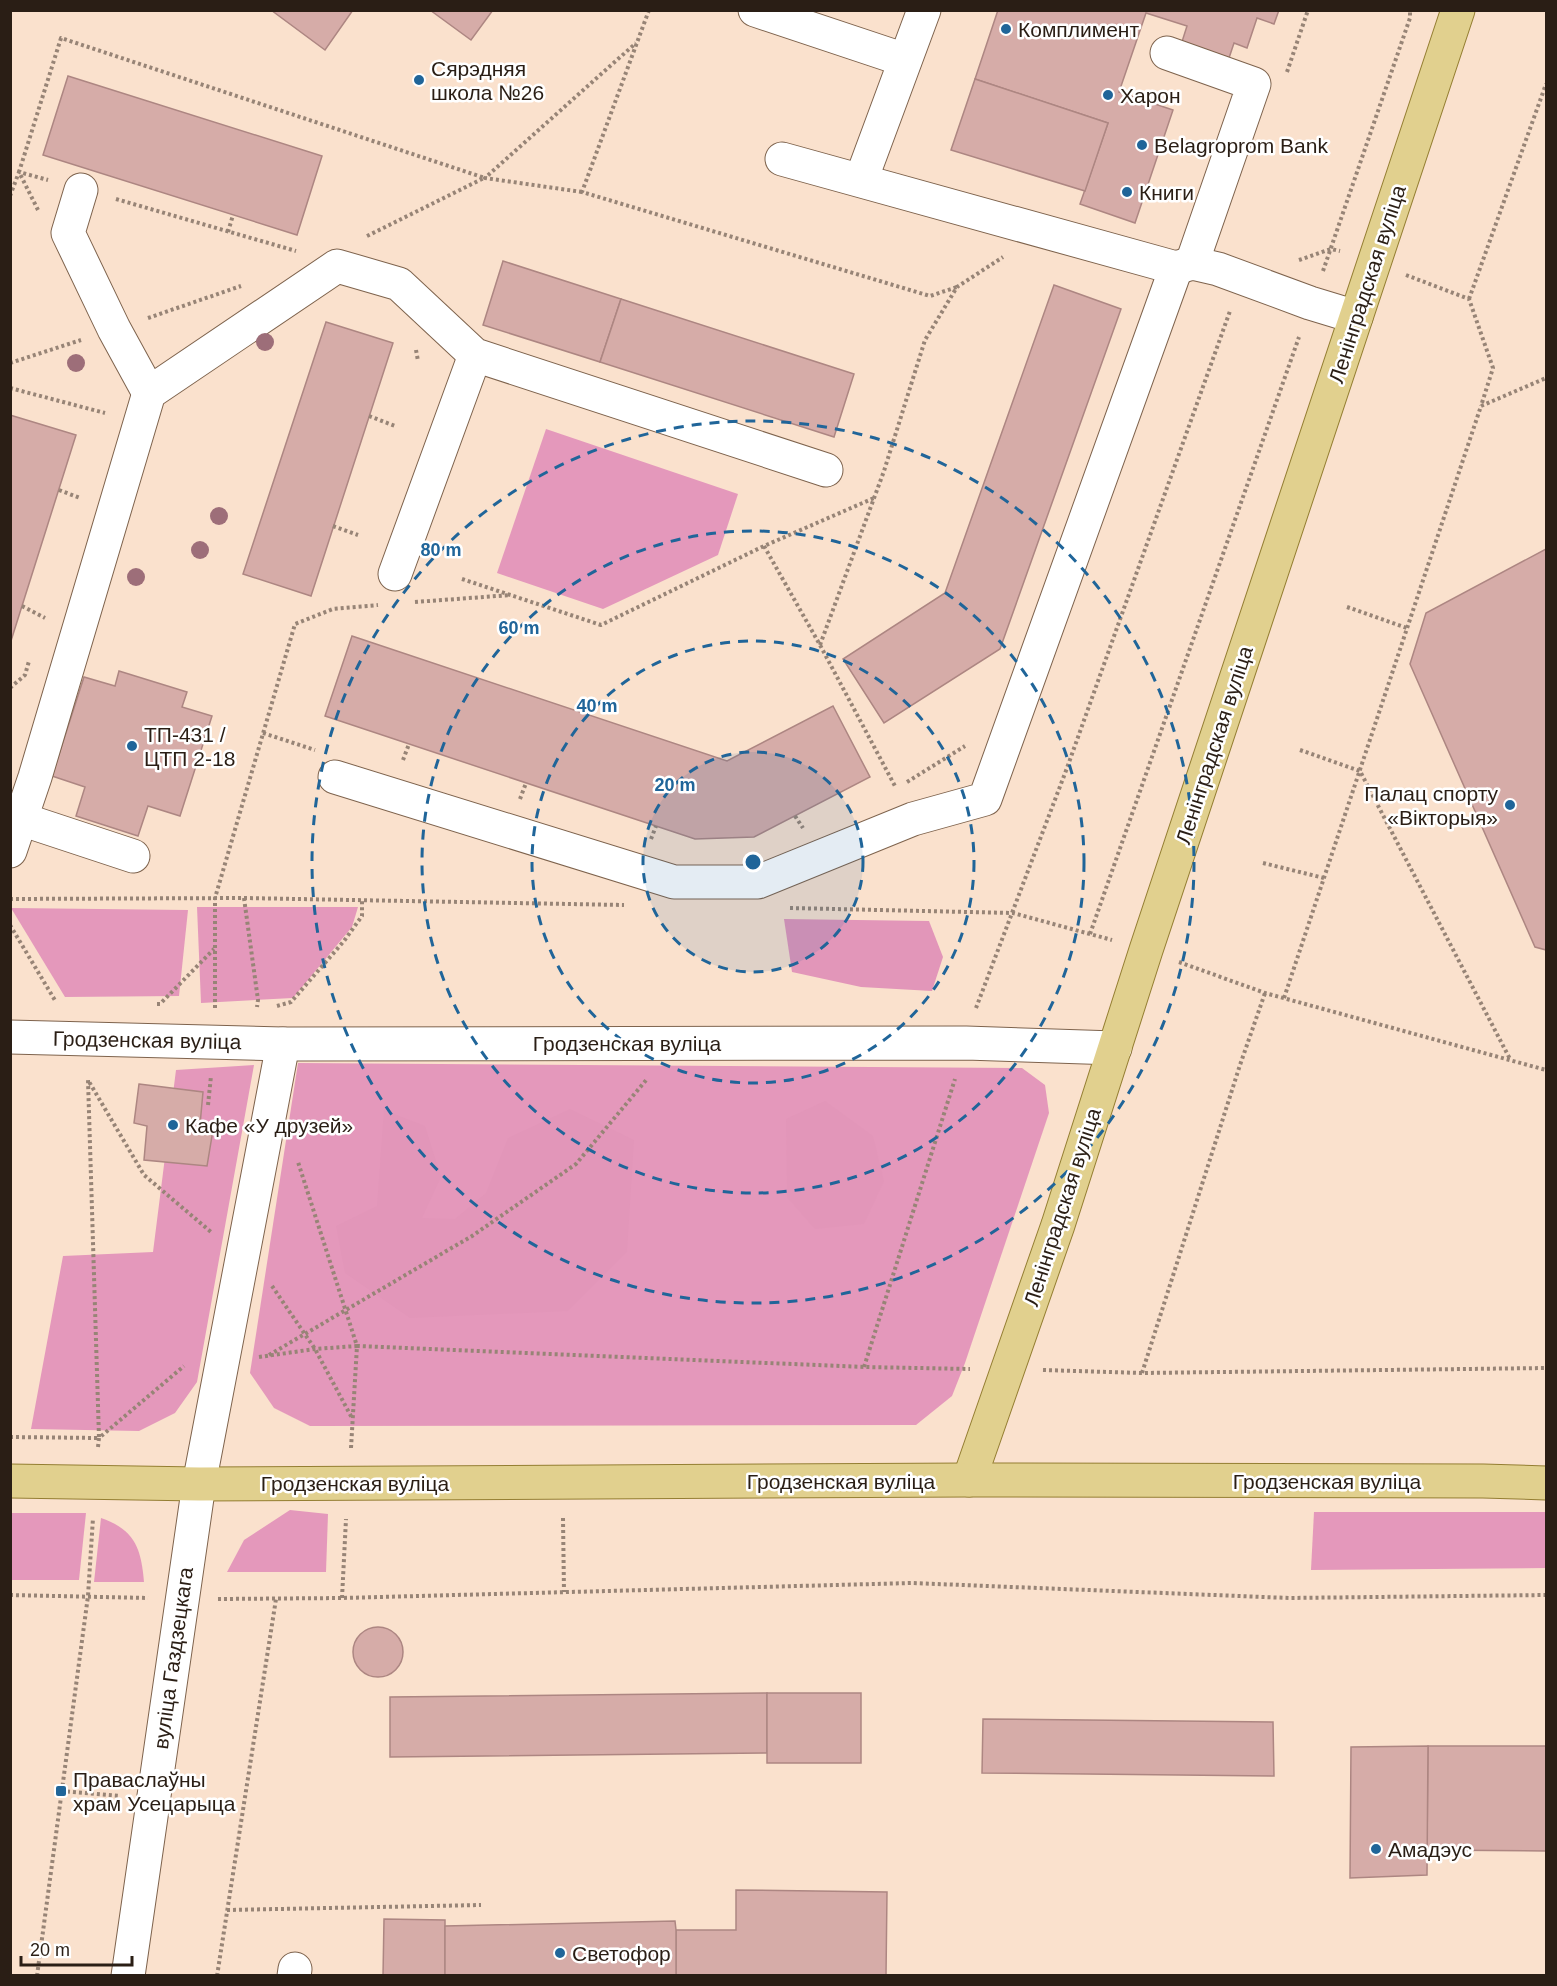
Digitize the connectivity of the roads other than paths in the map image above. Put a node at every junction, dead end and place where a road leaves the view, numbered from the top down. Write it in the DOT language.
graph roads {
  1 [pos="755,10"];
  2 [pos="924,10"];
  3 [pos="1458,10"];
  4 [pos="1167,53"];
  5 [pos="905,60"];
  6 [pos="782,159"];
  7 [pos="861,180"];
  8 [pos="81,189"];
  9 [pos="1184,266"];
  10 [pos="1356,317"];
  11 [pos="475,355"];
  12 [pos="145,408"];
  13 [pos="826,470"];
  14 [pos="400,589"];
  15 [pos="327,764"];
  16 [pos="23,774"];
  17 [pos="21,819"];
  18 [pos="10,851"];
  19 [pos="133,856"];
  20 [pos="10,1037"];
  21 [pos="283,1044"];
  22 [pos="1115,1048"];
  23 [pos="1546,1462"];
  24 [pos="969,1480"];
  25 [pos="10,1481"];
  26 [pos="1483,1481"];
  27 [pos="1546,1483"];
  28 [pos="199,1484"];
  29 [pos="128,1976"];
  1 -- 5 [label="street"];
  2 -- 5 [label="street"];
  3 -- 10 [label="main road, Ленінградская вуліца"];
  4 -- 9 [label="street"];
  5 -- 7 [label="street"];
  6 -- 7 [label="street"];
  7 -- 9 [label="street"];
  8 -- 12 [label="street"];
  9 -- 10 [label="street"];
  9 -- 15 [label="street"];
  10 -- 22 [label="main road, Ленінградская вуліца"];
  11 -- 12 [label="street"];
  11 -- 13 [label="street"];
  11 -- 14 [label="street"];
  12 -- 16 [label="street"];
  16 -- 17 [label="street"];
  17 -- 18 [label="street"];
  17 -- 19 [label="street"];
  20 -- 21 [label="street, Гродзенская вуліца"];
  21 -- 22 [label="street, Гродзенская вуліца"];
  21 -- 28 [label="street"];
  22 -- 24 [label="main road, Ленінградская вуліца"];
  23 -- 26 [label="main road, Гродзенская вуліца"];
  24 -- 26 [label="main road, Гродзенская вуліца"];
  24 -- 28 [label="main road, Гродзенская вуліца"];
  25 -- 28 [label="main road, Гродзенская вуліца"];
  26 -- 27 [label="main road, Гродзенская вуліца"];
  28 -- 29 [label="street, вуліца Газдзецкага"];
}
